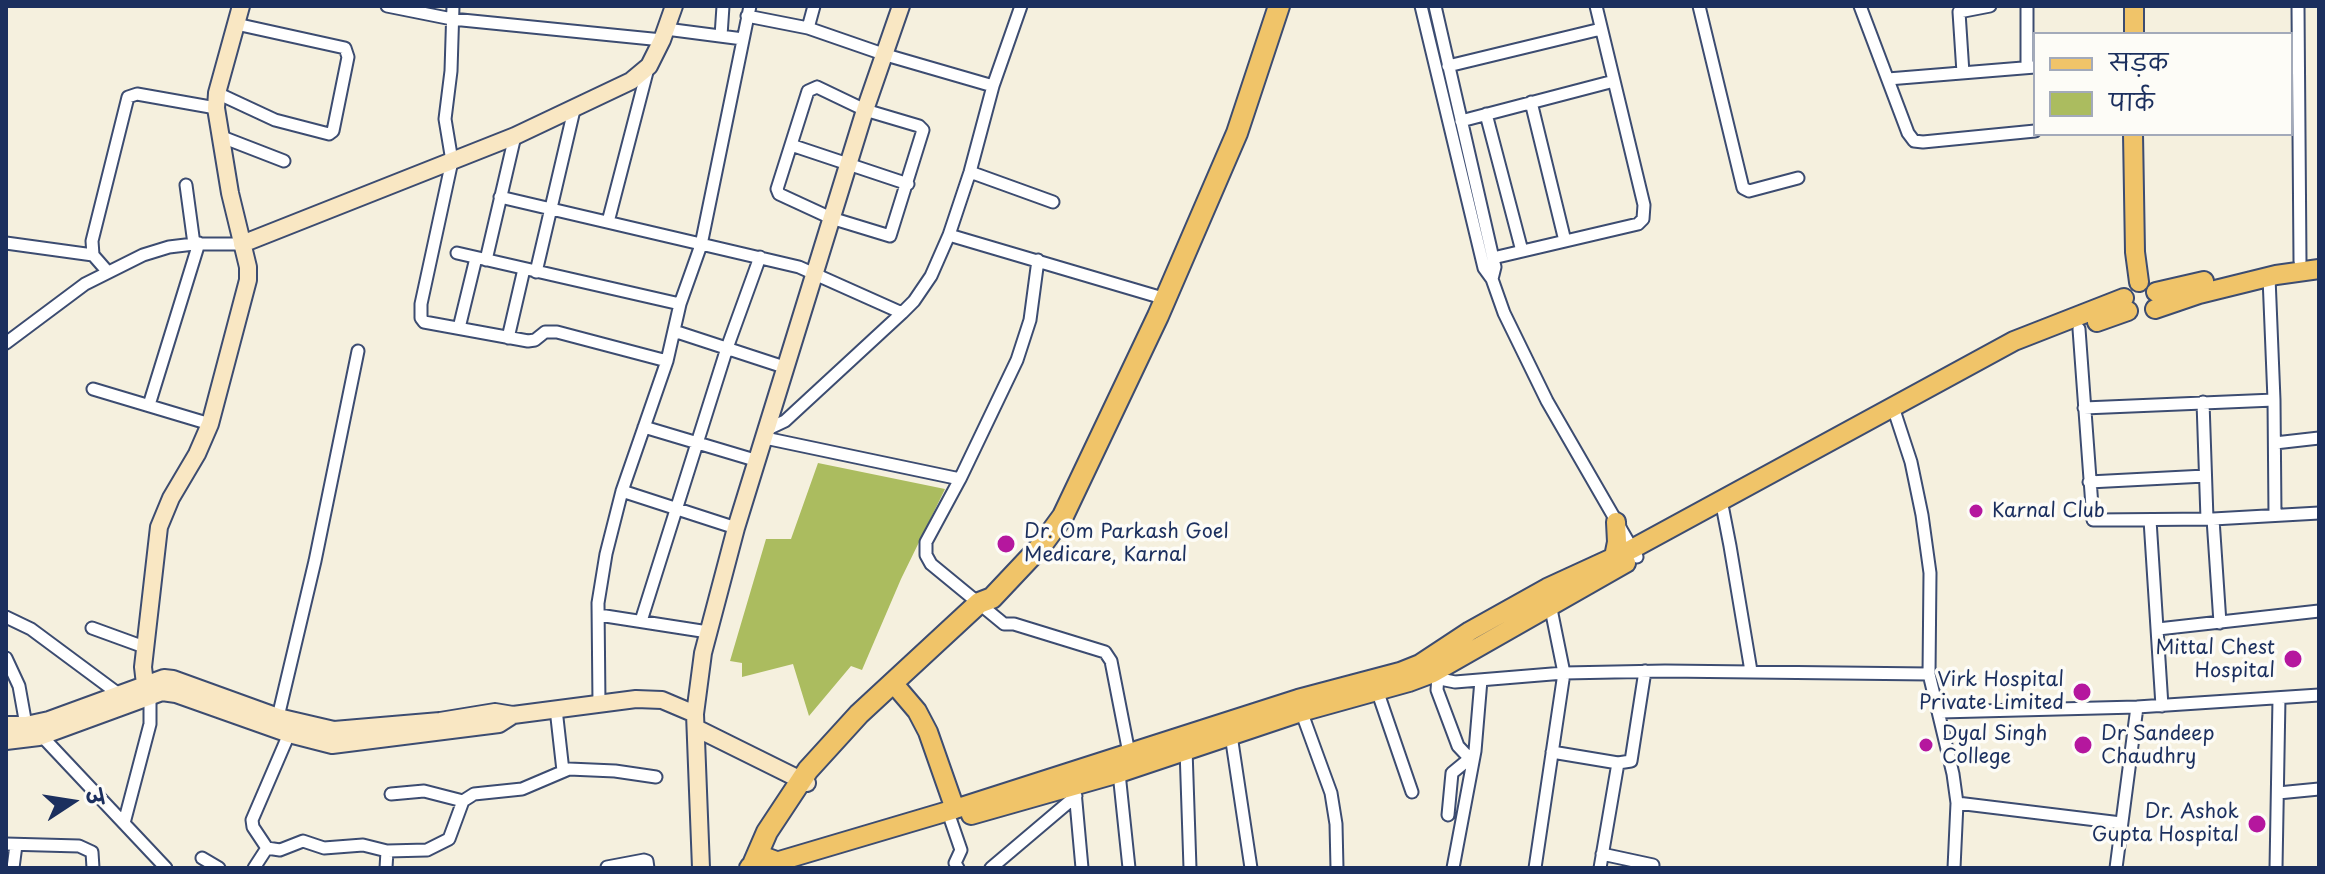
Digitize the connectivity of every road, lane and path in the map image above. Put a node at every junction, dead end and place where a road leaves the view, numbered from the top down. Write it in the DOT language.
graph roads {
  1 [pos="241,6"];
  2 [pos="387,6"];
  3 [pos="674,6"];
  4 [pos="723,6"];
  5 [pos="814,6"];
  6 [pos="901,6"];
  7 [pos="1021,6"];
  8 [pos="1269,6"];
  9 [pos="1279,6"];
  10 [pos="1421,6"];
  11 [pos="1435,6"];
  12 [pos="1596,6"];
  13 [pos="1699,6"];
  14 [pos="1860,6"];
  15 [pos="1990,6"];
  16 [pos="2027,6"];
  17 [pos="2134,6"];
  18 [pos="2298,6"];
  19 [pos="1958,9"];
  20 [pos="748,11"];
  21 [pos="452,12"];
  22 [pos="236,24"];
  23 [pos="808,28"];
  24 [pos="1601,29"];
  25 [pos="2134,32"];
  26 [pos="664,35"];
  27 [pos="721,36"];
  28 [pos="743,39"];
  29 [pos="886,55"];
  30 [pos="649,66"];
  31 [pos="1448,66"];
  32 [pos="2031,67"];
  33 [pos="1963,73"];
  34 [pos="1888,79"];
  35 [pos="1614,81"];
  36 [pos="993,86"];
  37 [pos="216,101"];
  38 [pos="1531,102"];
  39 [pos="574,110"];
  40 [pos="865,110"];
  41 [pos="1486,114"];
  42 [pos="1461,121"];
  43 [pos="2033,131"];
  44 [pos="515,136"];
  45 [pos="2133,136"];
  46 [pos="222,137"];
  47 [pos="791,145"];
  48 [pos="284,161"];
  49 [pos="452,161"];
  50 [pos="849,165"];
  51 [pos="970,172"];
  52 [pos="1798,178"];
  53 [pos="908,184"];
  54 [pos="186,185"];
  55 [pos="500,197"];
  56 [pos="1053,202"];
  57 [pos="551,208"];
  58 [pos="831,218"];
  59 [pos="608,222"];
  60 [pos="949,235"];
  61 [pos="1565,241"];
  62 [pos="6,243"];
  63 [pos="197,244"];
  64 [pos="242,244"];
  65 [pos="701,245"];
  66 [pos="1522,251"];
  67 [pos="457,253"];
  68 [pos="93,255"];
  69 [pos="760,257"];
  70 [pos="1493,258"];
  71 [pos="2319,258"];
  72 [pos="481,259"];
  73 [pos="1038,260"];
  74 [pos="2300,261"];
  75 [pos="2319,269"];
  76 [pos="530,270"];
  77 [pos="107,271"];
  78 [pos="815,274"];
  79 [pos="2269,277"];
  80 [pos="1492,279"];
  81 [pos="2139,282"];
  82 [pos="1161,298"];
  83 [pos="2155,301"];
  84 [pos="680,304"];
  85 [pos="2126,304"];
  86 [pos="902,313"];
  87 [pos="459,328"];
  88 [pos="2079,329"];
  89 [pos="674,331"];
  90 [pos="508,338"];
  91 [pos="6,343"];
  92 [pos="727,348"];
  93 [pos="358,351"];
  94 [pos="667,361"];
  95 [pos="787,368"];
  96 [pos="93,389"];
  97 [pos="2274,400"];
  98 [pos="2203,402"];
  99 [pos="149,405"];
  100 [pos="2084,408"];
  101 [pos="1895,412"];
  102 [pos="210,424"];
  103 [pos="644,427"];
  104 [pos="767,434"];
  105 [pos="2319,438"];
  106 [pos="696,443"];
  107 [pos="2275,443"];
  108 [pos="758,461"];
  109 [pos="2205,476"];
  110 [pos="960,479"];
  111 [pos="2089,482"];
  112 [pos="622,491"];
  113 [pos="1721,506"];
  114 [pos="675,507"];
  115 [pos="2319,513"];
  116 [pos="2275,515"];
  117 [pos="2210,519"];
  118 [pos="2150,520"];
  119 [pos="1616,522"];
  120 [pos="736,528"];
  121 [pos="1634,553"];
  122 [pos="1614,557"];
  123 [pos="1548,597"];
  124 [pos="979,603"];
  125 [pos="2319,611"];
  126 [pos="599,615"];
  127 [pos="6,617"];
  128 [pos="641,621"];
  129 [pos="2220,623"];
  130 [pos="92,628"];
  131 [pos="2158,629"];
  132 [pos="708,632"];
  133 [pos="147,648"];
  134 [pos="6,658"];
  135 [pos="1645,671"];
  136 [pos="1751,671"];
  137 [pos="1564,673"];
  138 [pos="1436,674"];
  139 [pos="1929,674"];
  140 [pos="1481,680"];
  141 [pos="894,684"];
  142 [pos="147,690"];
  143 [pos="1378,693"];
  144 [pos="1343,694"];
  145 [pos="2319,695"];
  146 [pos="2279,698"];
  147 [pos="125,699"];
  148 [pos="599,704"];
  149 [pos="1300,706"];
  150 [pos="2162,706"];
  151 [pos="2137,707"];
  152 [pos="556,709"];
  153 [pos="1940,712"];
  154 [pos="513,715"];
  155 [pos="278,717"];
  156 [pos="1254,720"];
  157 [pos="696,721"];
  158 [pos="6,725"];
  159 [pos="33,729"];
  160 [pos="289,734"];
  161 [pos="1231,735"];
  162 [pos="6,741"];
  163 [pos="1186,749"];
  164 [pos="1552,752"];
  165 [pos="1129,753"];
  166 [pos="1471,760"];
  167 [pos="1618,763"];
  168 [pos="563,771"];
  169 [pos="1119,773"];
  170 [pos="656,777"];
  171 [pos="804,780"];
  172 [pos="1075,784"];
  173 [pos="2319,789"];
  174 [pos="1412,792"];
  175 [pos="2278,793"];
  176 [pos="391,794"];
  177 [pos="463,801"];
  178 [pos="1957,803"];
  179 [pos="953,815"];
  180 [pos="1448,815"];
  181 [pos="124,823"];
  182 [pos="2121,823"];
  183 [pos="909,828"];
  184 [pos="11,844"];
  185 [pos="267,848"];
  186 [pos="387,851"];
  187 [pos="1602,854"];
  188 [pos="202,858"];
  189 [pos="765,864"];
  190 [pos="1629,864"];
  191 [pos="1653,865"];
  192 [pos="607,867"];
  193 [pos="13,868"];
  194 [pos="93,868"];
  195 [pos="166,868"];
  196 [pos="219,868"];
  197 [pos="254,868"];
  198 [pos="386,868"];
  199 [pos="648,868"];
  200 [pos="701,868"];
  201 [pos="800,868"];
  202 [pos="958,868"];
  203 [pos="991,868"];
  204 [pos="1082,868"];
  205 [pos="1129,868"];
  206 [pos="1190,868"];
  207 [pos="1251,868"];
  208 [pos="1337,868"];
  209 [pos="1453,868"];
  210 [pos="1535,868"];
  211 [pos="1600,868"];
  212 [pos="1954,868"];
  213 [pos="2116,868"];
  214 [pos="2276,868"];
  1 -- 22 [label="street"];
  2 -- 21 [label="street"];
  3 -- 26 [label="street"];
  4 -- 27 [label="street"];
  5 -- 23 [label="street"];
  6 -- 29 [label="street"];
  7 -- 36 [label="street"];
  8 -- 82 [label="highway"];
  9 -- 82 [label="highway"];
  10 -- 80 [label="street"];
  11 -- 31 [label="street"];
  12 -- 24 [label="street"];
  13 -- 52 [label="street"];
  14 -- 34 [label="street"];
  15 -- 19 [label="street"];
  16 -- 32 [label="street"];
  17 -- 25 [label="main road"];
  18 -- 74 [label="street"];
  19 -- 33 [label="street"];
  20 -- 23 [label="street"];
  20 -- 28 [label="street"];
  21 -- 26 [label="street"];
  21 -- 49 [label="street"];
  22 -- 37 [label="street"];
  22 -- 37 [label="street"];
  23 -- 29 [label="street"];
  24 -- 31 [label="street"];
  24 -- 35 [label="street"];
  26 -- 27 [label="street"];
  26 -- 30 [label="street"];
  27 -- 28 [label="street"];
  28 -- 65 [label="street"];
  29 -- 36 [label="street"];
  29 -- 40 [label="street"];
  30 -- 39 [label="street"];
  30 -- 59 [label="street"];
  31 -- 42 [label="street"];
  32 -- 33 [label="street"];
  33 -- 34 [label="street"];
  34 -- 43 [label="street"];
  35 -- 38 [label="street"];
  35 -- 61 [label="street"];
  36 -- 51 [label="street"];
  37 -- 46 [label="street"];
  37 -- 68 [label="street"];
  38 -- 41 [label="street"];
  38 -- 61 [label="street"];
  39 -- 44 [label="street"];
  39 -- 57 [label="street"];
  40 -- 47 [label="street"];
  40 -- 50 [label="street"];
  40 -- 53 [label="street"];
  41 -- 42 [label="street"];
  41 -- 66 [label="street"];
  42 -- 70 [label="street"];
  44 -- 49 [label="street"];
  44 -- 55 [label="street"];
  45 -- 81 [label="main road"];
  46 -- 48 [label="street"];
  46 -- 64 [label="street"];
  47 -- 50 [label="street"];
  47 -- 58 [label="street"];
  49 -- 64 [label="street"];
  49 -- 87 [label="street"];
  50 -- 53 [label="street"];
  50 -- 58 [label="street"];
  51 -- 56 [label="street"];
  51 -- 60 [label="street"];
  53 -- 58 [label="street"];
  54 -- 63 [label="street"];
  55 -- 57 [label="street"];
  55 -- 72 [label="street"];
  57 -- 59 [label="street"];
  57 -- 76 [label="street"];
  58 -- 78 [label="street"];
  59 -- 65 [label="street"];
  60 -- 73 [label="street"];
  60 -- 86 [label="street"];
  61 -- 66 [label="street"];
  62 -- 68 [label="street"];
  63 -- 64 [label="street"];
  63 -- 77 [label="street"];
  63 -- 99 [label="street"];
  64 -- 102 [label="street"];
  65 -- 69 [label="street"];
  65 -- 84 [label="street"];
  66 -- 70 [label="street"];
  67 -- 72 [label="street"];
  68 -- 77 [label="street"];
  69 -- 78 [label="street"];
  69 -- 92 [label="street"];
  70 -- 80 [label="street"];
  71 -- 74 [label="main road"];
  72 -- 76 [label="street"];
  72 -- 87 [label="street"];
  73 -- 82 [label="street"];
  73 -- 110 [label="street"];
  74 -- 83 [label="main road"];
  75 -- 79 [label="main road"];
  76 -- 84 [label="street"];
  76 -- 90 [label="street"];
  77 -- 91 [label="street"];
  78 -- 86 [label="street"];
  78 -- 95 [label="street"];
  79 -- 83 [label="main road"];
  79 -- 97 [label="street"];
  80 -- 119 [label="street"];
  81 -- 83 [label="main road"];
  81 -- 85 [label="main road"];
  82 -- 124 [label="highway"];
  83 -- 85 [label="main road"];
  84 -- 89 [label="street"];
  85 -- 88 [label="main road"];
  85 -- 101 [label="main road"];
  86 -- 104 [label="street"];
  87 -- 90 [label="street"];
  88 -- 100 [label="street"];
  88 -- 101 [label="main road"];
  89 -- 92 [label="street"];
  89 -- 94 [label="street"];
  90 -- 94 [label="street"];
  92 -- 95 [label="street"];
  92 -- 106 [label="street"];
  93 -- 155 [label="street"];
  94 -- 103 [label="street"];
  95 -- 104 [label="street"];
  96 -- 99 [label="street"];
  97 -- 98 [label="street"];
  97 -- 107 [label="street"];
  98 -- 100 [label="street"];
  98 -- 109 [label="street"];
  99 -- 102 [label="street"];
  100 -- 111 [label="street"];
  101 -- 113 [label="main road"];
  101 -- 139 [label="street"];
  102 -- 133 [label="street"];
  103 -- 106 [label="street"];
  103 -- 112 [label="street"];
  104 -- 108 [label="street"];
  104 -- 110 [label="street"];
  105 -- 107 [label="street"];
  106 -- 108 [label="street"];
  106 -- 114 [label="street"];
  107 -- 116 [label="street"];
  108 -- 120 [label="street"];
  109 -- 111 [label="street"];
  109 -- 117 [label="street"];
  110 -- 124 [label="street"];
  111 -- 118 [label="street"];
  112 -- 114 [label="street"];
  112 -- 126 [label="street"];
  113 -- 121 [label="main road"];
  113 -- 136 [label="street"];
  114 -- 120 [label="street"];
  114 -- 128 [label="street"];
  115 -- 116 [label="street"];
  116 -- 117 [label="street"];
  117 -- 118 [label="street"];
  117 -- 129 [label="street"];
  118 -- 131 [label="street"];
  119 -- 121 [label="street"];
  119 -- 122 [label="main road"];
  120 -- 132 [label="street"];
  121 -- 122 [label="main road"];
  121 -- 123 [label="main road"];
  122 -- 123 [label="main road"];
  123 -- 137 [label="street"];
  123 -- 138 [label="main road"];
  123 -- 144 [label="main road"];
  124 -- 141 [label="highway"];
  124 -- 165 [label="street"];
  125 -- 129 [label="street"];
  126 -- 128 [label="street"];
  126 -- 148 [label="street"];
  127 -- 147 [label="street"];
  128 -- 132 [label="street"];
  129 -- 131 [label="street"];
  130 -- 133 [label="street"];
  131 -- 150 [label="street"];
  132 -- 157 [label="street"];
  133 -- 142 [label="street"];
  134 -- 159 [label="street"];
  135 -- 136 [label="street"];
  135 -- 137 [label="street"];
  135 -- 167 [label="street"];
  136 -- 139 [label="street"];
  137 -- 140 [label="street"];
  137 -- 164 [label="street"];
  138 -- 140 [label="street"];
  138 -- 143 [label="main road"];
  138 -- 166 [label="street"];
  139 -- 153 [label="street"];
  140 -- 166 [label="street"];
  141 -- 171 [label="highway"];
  141 -- 179 [label="main road"];
  142 -- 147 [label="street"];
  142 -- 155 [label="street"];
  142 -- 160 [label="street"];
  142 -- 181 [label="street"];
  143 -- 144 [label="main road"];
  143 -- 174 [label="street"];
  144 -- 149 [label="main road"];
  145 -- 146 [label="street"];
  146 -- 150 [label="street"];
  146 -- 175 [label="street"];
  147 -- 159 [label="street"];
  148 -- 152 [label="street"];
  148 -- 157 [label="street"];
  149 -- 156 [label="main road"];
  149 -- 208 [label="street"];
  150 -- 151 [label="street"];
  151 -- 153 [label="street"];
  151 -- 182 [label="street"];
  152 -- 154 [label="street"];
  152 -- 168 [label="street"];
  153 -- 178 [label="street"];
  154 -- 155 [label="street"];
  154 -- 160 [label="street"];
  156 -- 161 [label="main road"];
  156 -- 165 [label="main road"];
  157 -- 171 [label="street"];
  157 -- 200 [label="street"];
  158 -- 159 [label="street"];
  159 -- 162 [label="street"];
  159 -- 181 [label="street"];
  160 -- 185 [label="street"];
  161 -- 163 [label="main road"];
  161 -- 207 [label="street"];
  163 -- 169 [label="main road"];
  163 -- 206 [label="street"];
  164 -- 167 [label="street"];
  164 -- 210 [label="street"];
  165 -- 172 [label="main road"];
  166 -- 180 [label="street"];
  166 -- 209 [label="street"];
  167 -- 187 [label="street"];
  168 -- 170 [label="street"];
  168 -- 177 [label="street"];
  169 -- 172 [label="main road"];
  169 -- 205 [label="street"];
  171 -- 189 [label="highway"];
  172 -- 179 [label="main road"];
  172 -- 203 [label="street"];
  172 -- 204 [label="street"];
  173 -- 175 [label="street"];
  175 -- 214 [label="street"];
  176 -- 177 [label="street"];
  177 -- 186 [label="street"];
  178 -- 182 [label="street"];
  178 -- 212 [label="street"];
  179 -- 183 [label="main road"];
  179 -- 202 [label="street"];
  181 -- 195 [label="street"];
  182 -- 213 [label="street"];
  183 -- 189 [label="main road"];
  183 -- 201 [label="main road"];
  184 -- 193 [label="street"];
  184 -- 194 [label="street"];
  185 -- 186 [label="street"];
  185 -- 197 [label="street"];
  186 -- 198 [label="street"];
  187 -- 190 [label="street"];
  187 -- 211 [label="street"];
  188 -- 196 [label="street"];
  190 -- 191 [label="street"];
  192 -- 199 [label="street"];
}
